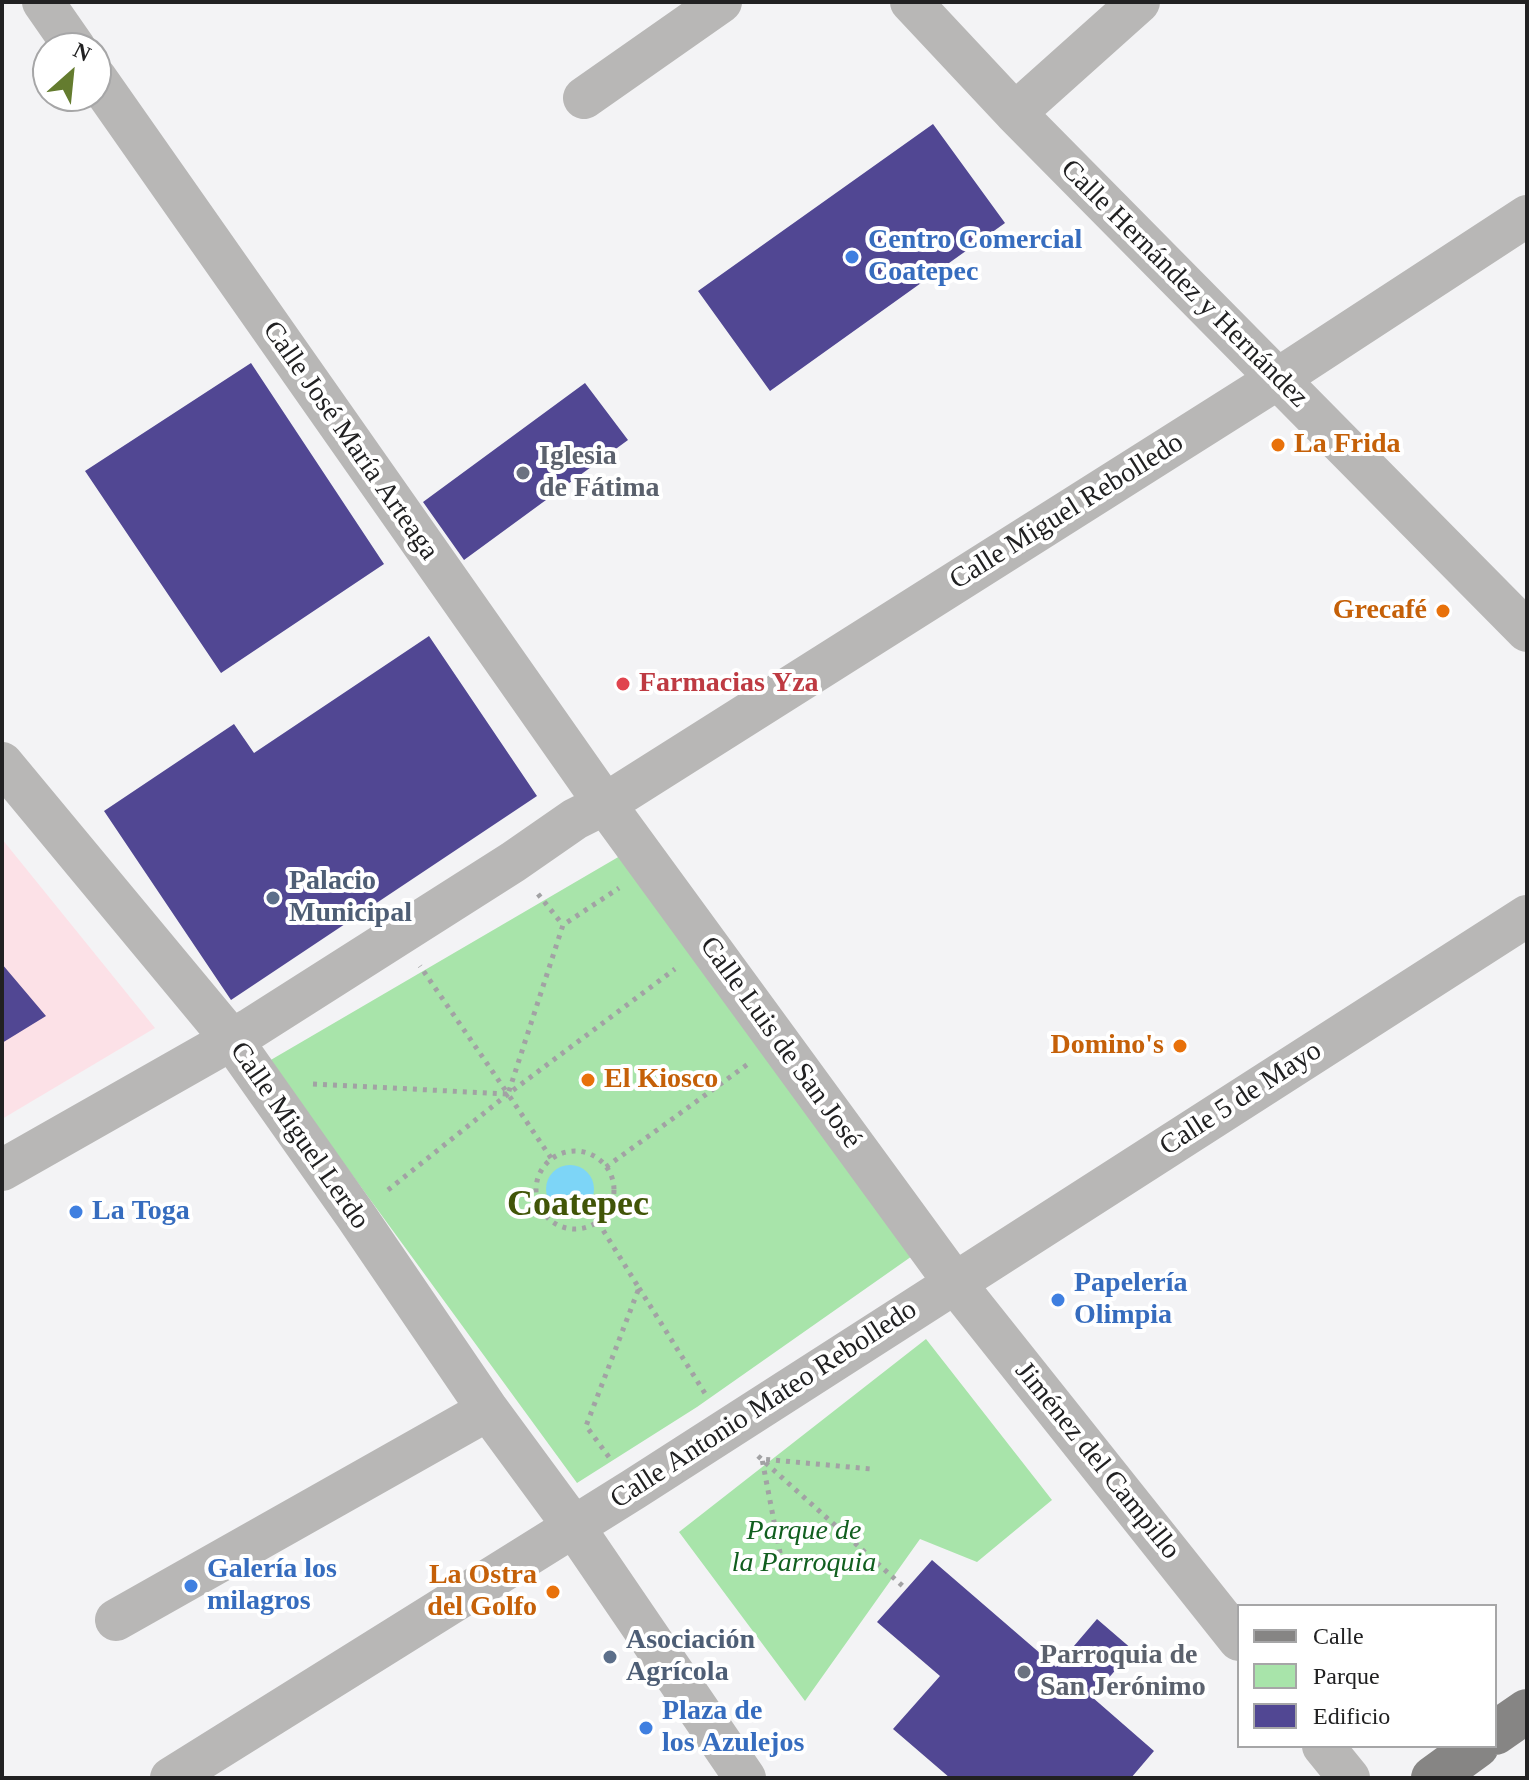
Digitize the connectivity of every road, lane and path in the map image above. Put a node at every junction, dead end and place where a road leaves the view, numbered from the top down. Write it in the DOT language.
graph roads {
  1 [pos="43,2"];
  2 [pos="721,2"];
  3 [pos="911,2"];
  4 [pos="1139,2"];
  5 [pos="64,32"];
  6 [pos="584,98"];
  7 [pos="112,101"];
  8 [pos="1015,113"];
  9 [pos="1527,216"];
  10 [pos="1279,378"];
  11 [pos="1527,631"];
  12 [pos="2,763"];
  13 [pos="605,804"];
  14 [pos="651,867"];
  15 [pos="1527,916"];
  16 [pos="398,935"];
  17 [pos="707,944"];
  18 [pos="232,1040"];
  19 [pos="779,1041"];
  20 [pos="508,1094"];
  21 [pos="276,1100"];
  22 [pos="551,1158"];
  23 [pos="606,1167"];
  24 [pos="2,1170"];
  25 [pos="356,1216"];
  26 [pos="598,1222"];
  27 [pos="954,1282"];
  28 [pos="639,1288"];
  29 [pos="488,1410"];
  30 [pos="727,1429"];
  31 [pos="762,1459"];
  32 [pos="871,1469"];
  33 [pos="634,1489"];
  34 [pos="574,1527"];
  35 [pos="782,1563"];
  36 [pos="906,1589"];
  37 [pos="116,1620"];
  38 [pos="1237,1637"];
  39 [pos="1527,1711"];
  40 [pos="1497,1732"];
  41 [pos="1325,1748"];
  42 [pos="1474,1748"];
  43 [pos="171,1778"];
  44 [pos="745,1778"];
  45 [pos="1349,1778"];
  46 [pos="1433,1778"];
  1 -- 5 [label="street"];
  2 -- 6 [label="street"];
  3 -- 8 [label="street, Calle Hernández y Hernández"];
  4 -- 8 [label="street"];
  7 -- 13 [label="street, Calle José María Arteaga"];
  8 -- 10 [label="street, Calle Hernández y Hernández"];
  9 -- 10 [label="street, Calle Miguel Rebolledo"];
  10 -- 11 [label="street, Calle Hernández y Hernández"];
  10 -- 13 [label="street, Calle Miguel Rebolledo"];
  12 -- 18 [label="street, Calle Miguel Lerdo"];
  13 -- 14 [label="street, Calle Luis de San José"];
  13 -- 16 [label="street, Calle Miguel Rebolledo"];
  14 -- 17 [label="street, Calle Luis de San José"];
  14 -- 20 [label="path"];
  15 -- 27 [label="street, Calle 5 de Mayo"];
  16 -- 18 [label="street, Calle Miguel Rebolledo"];
  16 -- 20 [label="path"];
  17 -- 19 [label="street, Calle Luis de San José"];
  17 -- 20 [label="path"];
  18 -- 21 [label="street, Calle Miguel Lerdo"];
  18 -- 24 [label="street, Calle Miguel Rebolledo"];
  19 -- 23 [label="path"];
  19 -- 27 [label="street, Calle Luis de San José"];
  20 -- 21 [label="path"];
  20 -- 22 [label="path"];
  20 -- 25 [label="path"];
  21 -- 25 [label="street, Calle Miguel Lerdo"];
  22 -- 23 [label="path"];
  22 -- 26 [label="path"];
  23 -- 26 [label="path"];
  25 -- 29 [label="street, Calle Miguel Lerdo"];
  26 -- 28 [label="path"];
  27 -- 30 [label="street, Calle Antonio Mateo Rebolledo"];
  27 -- 38 [label="street, Jiménez del Campillo"];
  28 -- 30 [label="path"];
  28 -- 33 [label="path"];
  29 -- 34 [label="street, Calle Miguel Lerdo"];
  29 -- 37 [label="street"];
  30 -- 31 [label="path"];
  30 -- 33 [label="street, Calle Antonio Mateo Rebolledo"];
  31 -- 32 [label="path"];
  31 -- 35 [label="path"];
  31 -- 36 [label="path"];
  33 -- 34 [label="street, Calle Antonio Mateo Rebolledo"];
  34 -- 43 [label="street, Calle Antonio Mateo Rebolledo"];
  34 -- 44 [label="street, Calle Miguel Lerdo"];
  39 -- 40 [label="main road"];
  41 -- 45 [label="street"];
  42 -- 46 [label="main road"];
}
